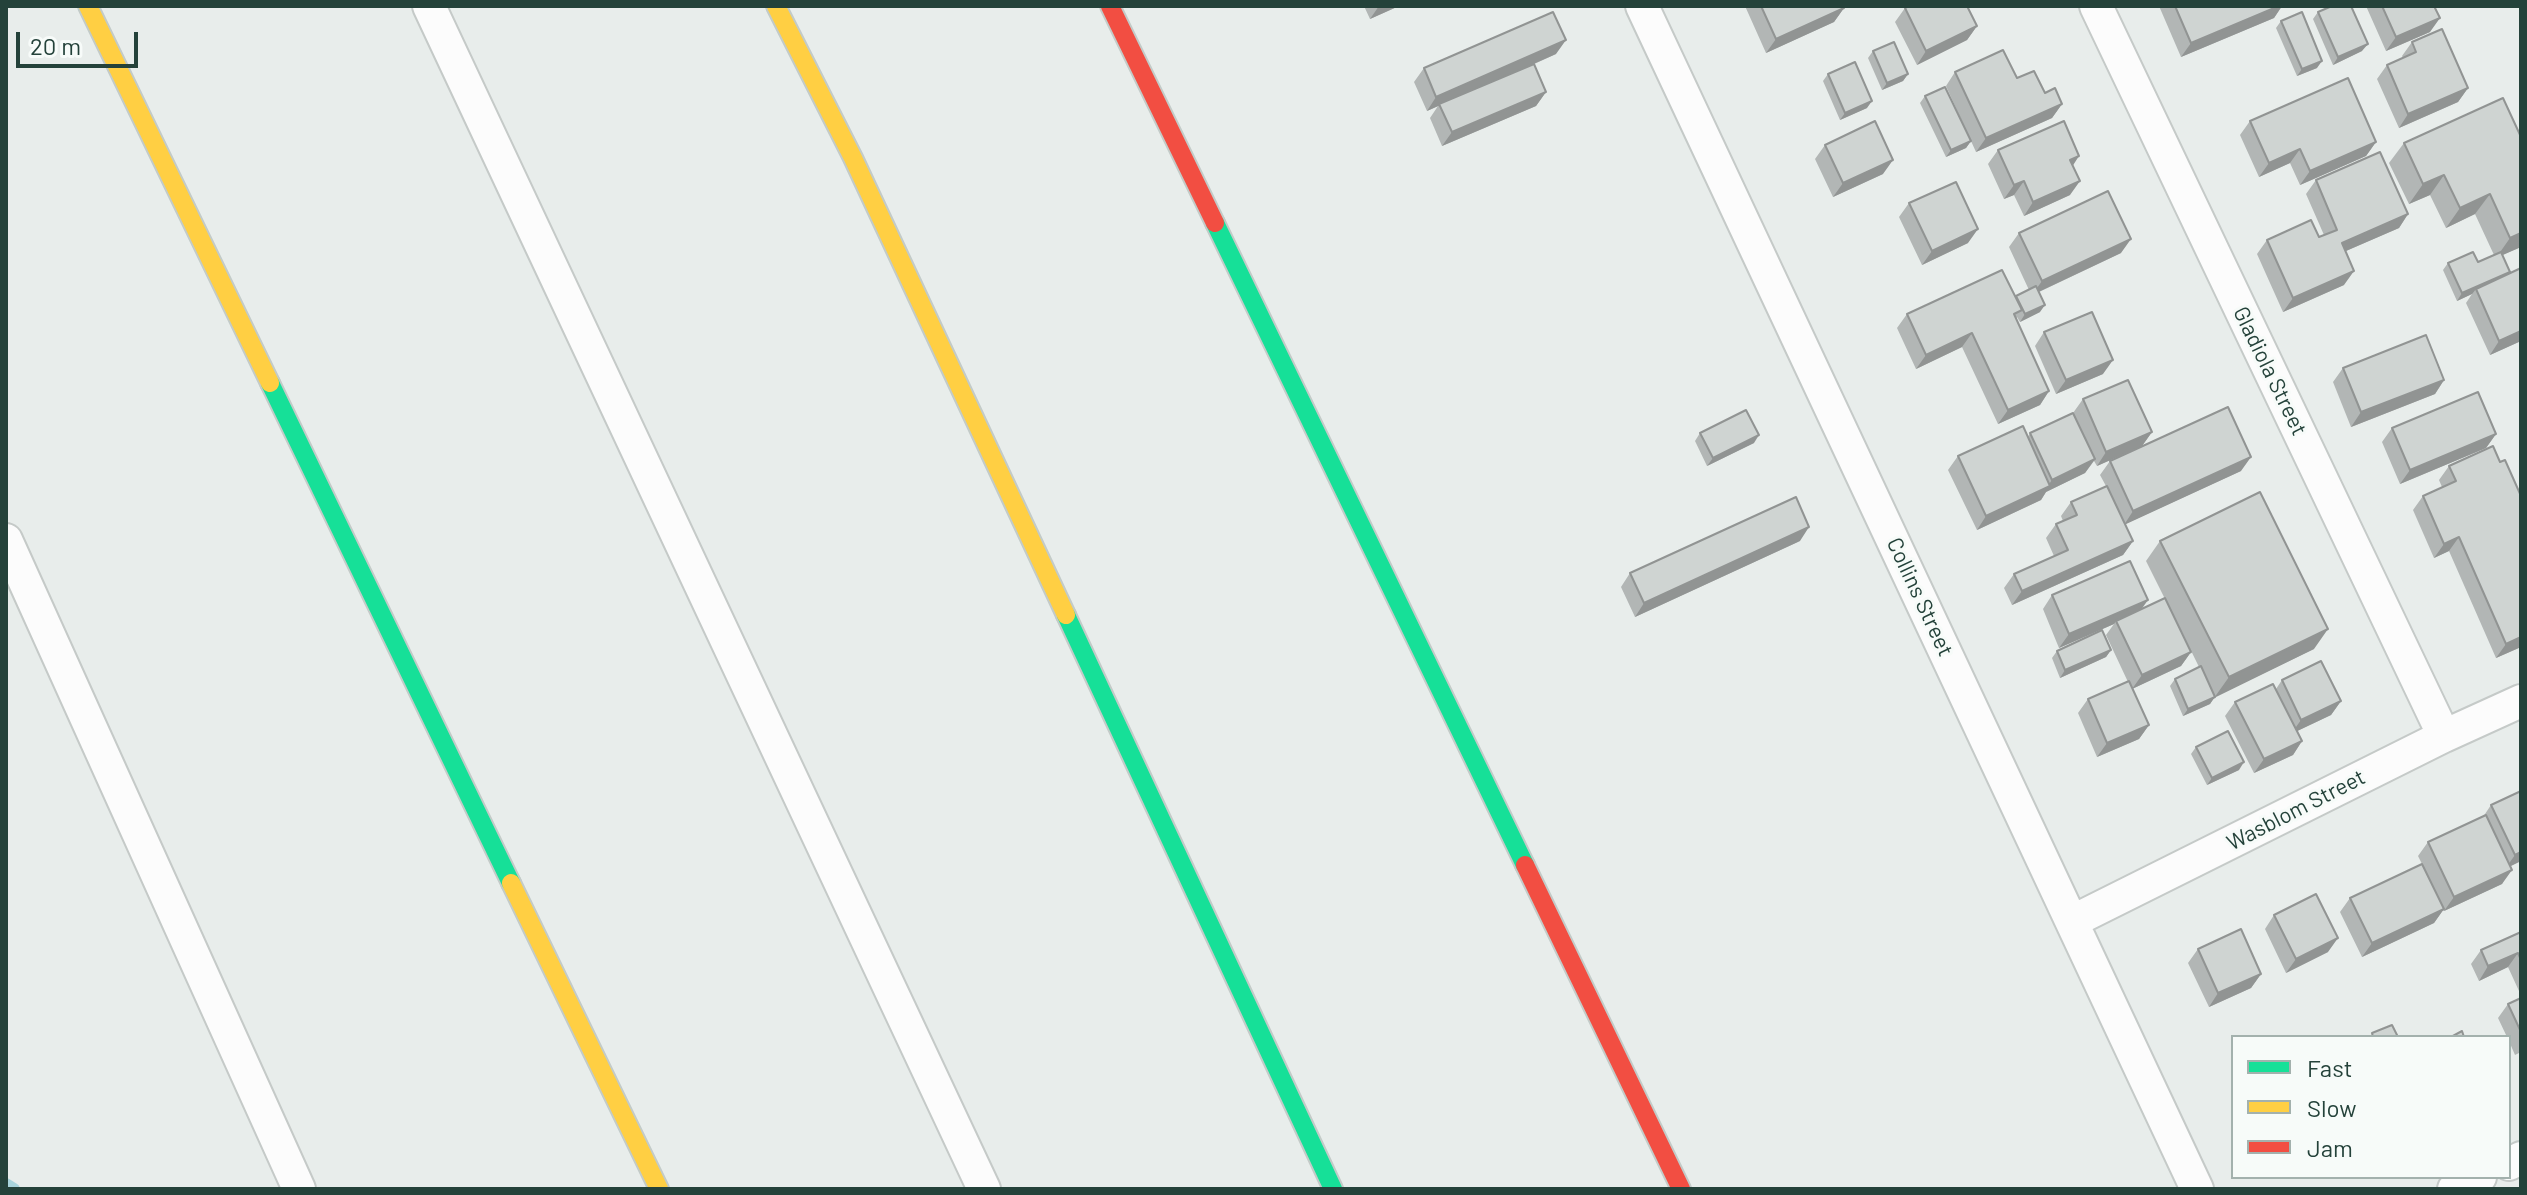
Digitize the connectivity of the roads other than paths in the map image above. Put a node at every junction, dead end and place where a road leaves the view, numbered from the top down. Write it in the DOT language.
graph roads {
  1 [pos="88,6"];
  2 [pos="429,6"];
  3 [pos="776,6"];
  4 [pos="1110,6"];
  5 [pos="1642,6"];
  6 [pos="2096,6"];
  7 [pos="6,540"];
  8 [pos="2521,701"];
  9 [pos="2444,736"];
  10 [pos="2073,921"];
  11 [pos="2476,1179"];
  12 [pos="299,1189"];
  13 [pos="659,1189"];
  14 [pos="984,1189"];
  15 [pos="1333,1189"];
  16 [pos="1681,1189"];
  17 [pos="2197,1189"];
  18 [pos="2454,1189"];
  1 -- 13 [label="street"];
  2 -- 14 [label="street"];
  3 -- 15 [label="street"];
  4 -- 16 [label="street"];
  5 -- 10 [label="street, Collins Street"];
  6 -- 9 [label="street, Gladiola Street"];
  7 -- 12 [label="street"];
  8 -- 9 [label="street, Wasblom Street"];
  9 -- 10 [label="street, Wasblom Street"];
  10 -- 17 [label="street, Collins Street"];
  11 -- 18 [label="street"];
}
